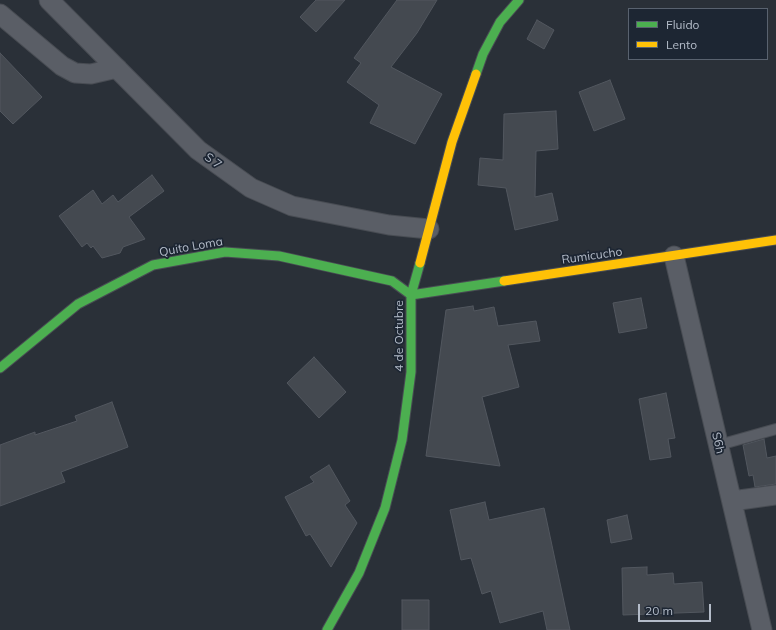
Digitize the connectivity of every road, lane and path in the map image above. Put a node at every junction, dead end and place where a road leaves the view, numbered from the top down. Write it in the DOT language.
graph roads {
  1 [pos="50,0"];
  2 [pos="519,0"];
  3 [pos="0,14"];
  4 [pos="117,68"];
  5 [pos="429,229"];
  6 [pos="776,240"];
  7 [pos="674,256"];
  8 [pos="411,295"];
  9 [pos="0,368"];
  10 [pos="776,429"];
  11 [pos="719,445"];
  12 [pos="776,495"];
  13 [pos="732,501"];
  14 [pos="327,630"];
  15 [pos="762,630"];
  1 -- 4 [label="street, S 7"];
  2 -- 5 [label="street, 4 de Octubre"];
  3 -- 4 [label="street"];
  4 -- 5 [label="street, S 7"];
  5 -- 8 [label="street, 4 de Octubre"];
  6 -- 7 [label="street, Rumicucho"];
  7 -- 8 [label="street, Rumicucho"];
  7 -- 11 [label="street, S6h"];
  8 -- 9 [label="street, Quito Loma"];
  8 -- 14 [label="street, 4 de Octubre"];
  10 -- 11 [label="lane"];
  11 -- 13 [label="street, S6h"];
  12 -- 13 [label="street"];
  13 -- 15 [label="street, S6h"];
}
